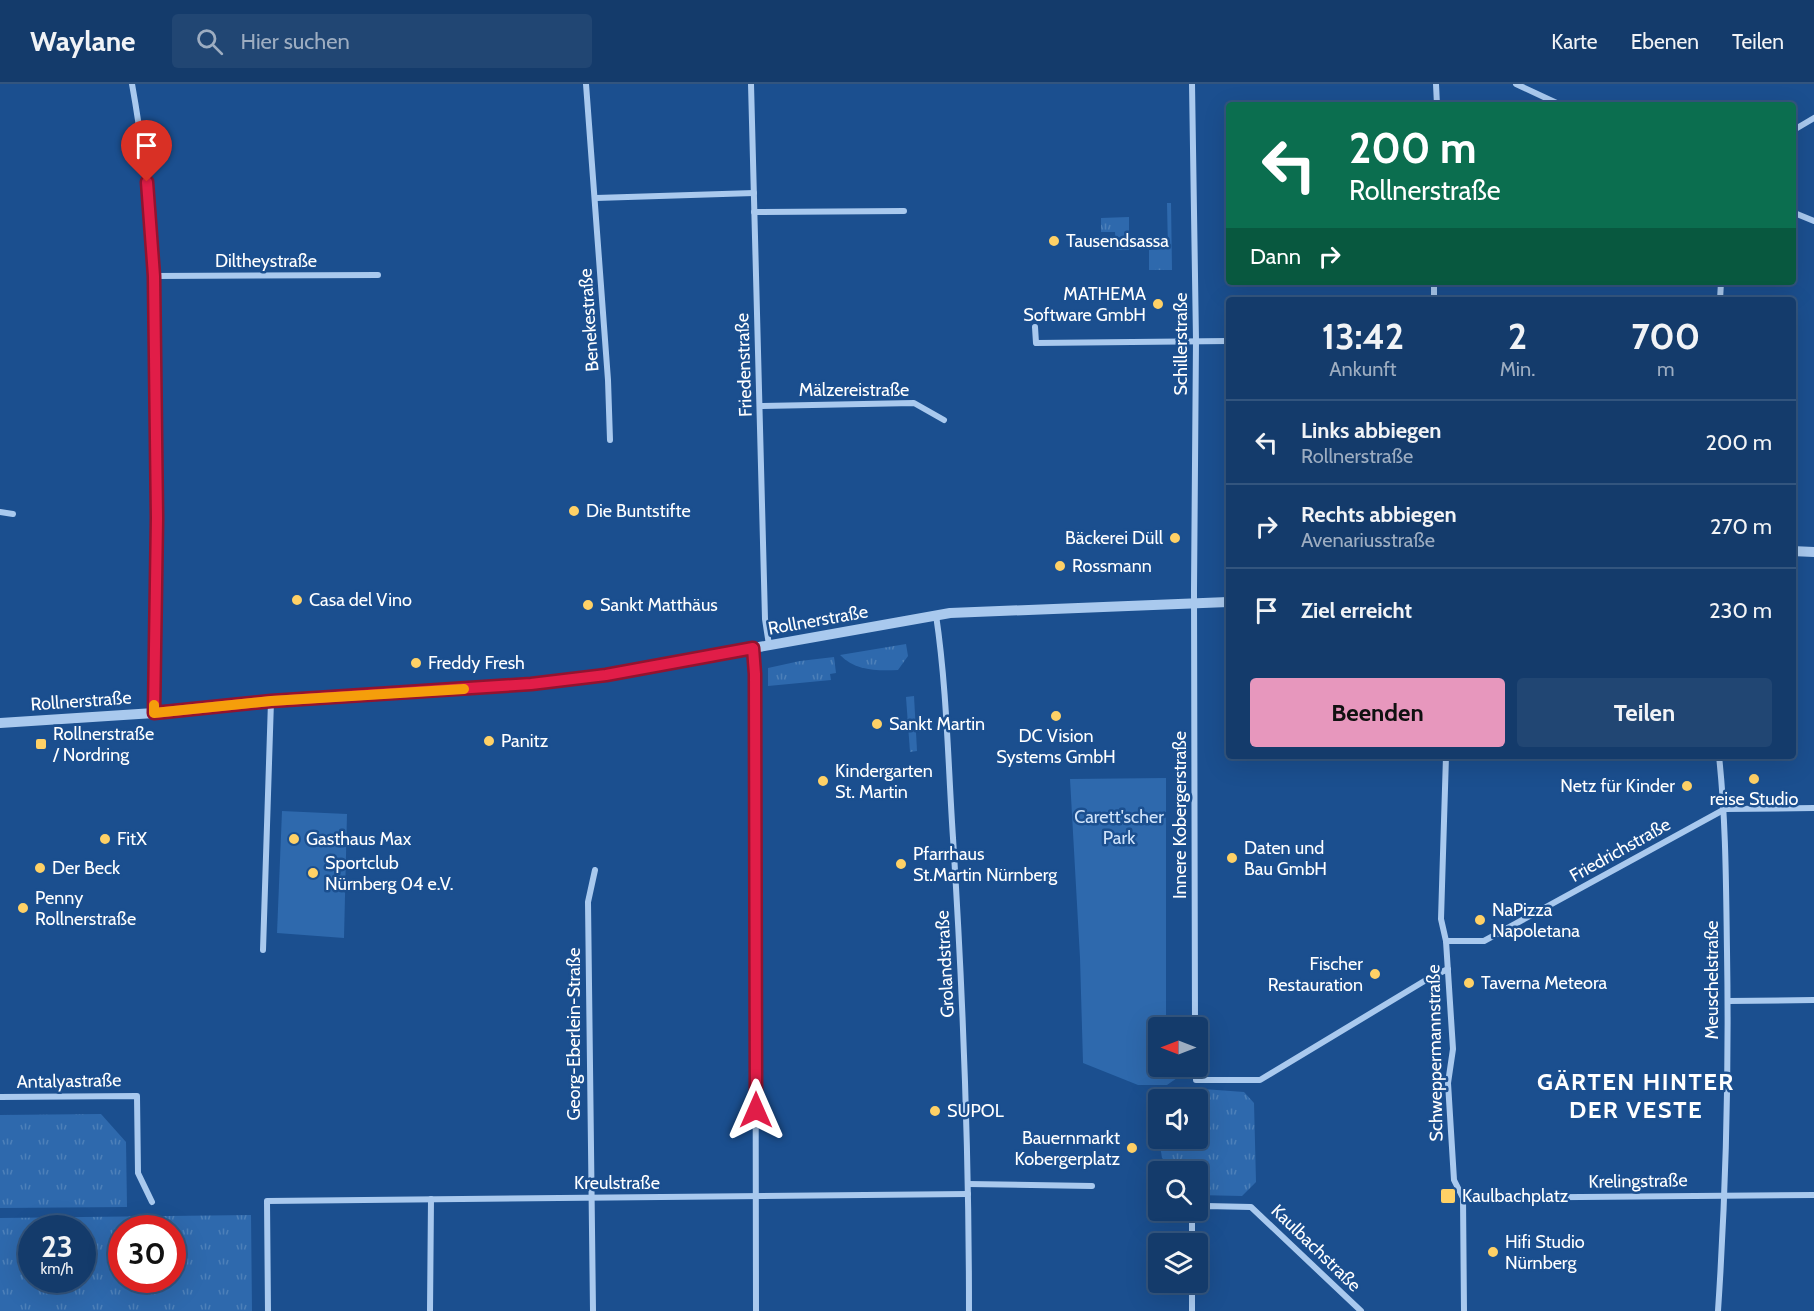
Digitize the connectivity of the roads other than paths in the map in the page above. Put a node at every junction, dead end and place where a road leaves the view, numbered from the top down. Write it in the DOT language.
graph roads {
  1 [pos="132,84"];
  2 [pos="586,84"];
  3 [pos="751,84"];
  4 [pos="1192,84"];
  5 [pos="1436,84"];
  6 [pos="1516,84"];
  7 [pos="1437,102"];
  8 [pos="1555,102"];
  9 [pos="1814,118"];
  10 [pos="1796,129"];
  11 [pos="754,193"];
  12 [pos="596,198"];
  13 [pos="904,211"];
  14 [pos="754,212"];
  15 [pos="1796,214"];
  16 [pos="1814,221"];
  17 [pos="378,275"];
  18 [pos="154,276"];
  19 [pos="1035,327"];
  20 [pos="1196,340"];
  21 [pos="1226,341"];
  22 [pos="760,406"];
  23 [pos="944,420"];
  24 [pos="610,440"];
  25 [pos="0,512"];
  26 [pos="13,514"];
  27 [pos="1796,551"];
  28 [pos="1814,552"];
  29 [pos="1226,602"];
  30 [pos="1194,603"];
  31 [pos="936,615"];
  32 [pos="769,645"];
  33 [pos="753,648"];
  34 [pos="271,701"];
  35 [pos="154,713"];
  36 [pos="0,723"];
  37 [pos="1446,759"];
  38 [pos="1719,759"];
  39 [pos="1814,808"];
  40 [pos="1725,809"];
  41 [pos="595,870"];
  42 [pos="1446,940"];
  43 [pos="263,950"];
  44 [pos="1448,969"];
  45 [pos="1814,1000"];
  46 [pos="1728,1001"];
  47 [pos="1195,1017"];
  48 [pos="1196,1077"];
  49 [pos="0,1097"];
  50 [pos="968,1184"];
  51 [pos="1092,1186"];
  52 [pos="968,1194"];
  53 [pos="1725,1194"];
  54 [pos="1814,1195"];
  55 [pos="591,1198"];
  56 [pos="756,1198"];
  57 [pos="1463,1198"];
  58 [pos="431,1199"];
  59 [pos="152,1202"];
  60 [pos="1192,1233"];
  61 [pos="1192,1293"];
  62 [pos="268,1311"];
  63 [pos="430,1311"];
  64 [pos="593,1311"];
  65 [pos="756,1311"];
  66 [pos="969,1311"];
  67 [pos="1192,1311"];
  68 [pos="1361,1311"];
  69 [pos="1464,1311"];
  70 [pos="1718,1311"];
  1 -- 18 [label="street"];
  2 -- 12 [label="street, Benekestraße"];
  3 -- 11 [label="street, Friedenstraße"];
  4 -- 20 [label="street, Schillerstraße"];
  5 -- 7 [label="street"];
  6 -- 8 [label="street"];
  9 -- 10 [label="street"];
  11 -- 12 [label="street"];
  11 -- 14 [label="street, Friedenstraße"];
  12 -- 24 [label="street, Benekestraße"];
  13 -- 14 [label="street"];
  14 -- 22 [label="street, Friedenstraße"];
  15 -- 16 [label="street"];
  17 -- 18 [label="street, Diltheystraße"];
  18 -- 35 [label="street"];
  19 -- 20 [label="street"];
  20 -- 21 [label="street"];
  20 -- 30 [label="street, Schillerstraße"];
  22 -- 23 [label="street, Mälzereistraße"];
  22 -- 32 [label="street, Friedenstraße"];
  25 -- 26 [label="street"];
  27 -- 28 [label="street"];
  29 -- 30 [label="street, Rollnerstraße"];
  30 -- 31 [label="street, Rollnerstraße"];
  30 -- 47 [label="street, Innere Kobergerstraße"];
  31 -- 32 [label="street, Rollnerstraße"];
  31 -- 50 [label="street, Grolandstraße"];
  32 -- 33 [label="street, Rollnerstraße"];
  33 -- 34 [label="street, Rollnerstraße"];
  33 -- 56 [label="street"];
  34 -- 35 [label="street, Rollnerstraße"];
  34 -- 43 [label="street"];
  35 -- 36 [label="street, Rollnerstraße"];
  37 -- 42 [label="street, Schweppermannstraße"];
  38 -- 40 [label="street, Meuschelstraße"];
  39 -- 40 [label="street, Friedrichstraße"];
  40 -- 42 [label="street, Friedrichstraße"];
  40 -- 46 [label="street, Meuschelstraße"];
  41 -- 55 [label="street, Georg-Eberlein-Straße"];
  42 -- 44 [label="street, Schweppermannstraße"];
  44 -- 48 [label="street"];
  44 -- 57 [label="street, Schweppermannstraße"];
  45 -- 46 [label="street"];
  46 -- 53 [label="street, Meuschelstraße"];
  49 -- 59 [label="street, Antalyastraße"];
  50 -- 51 [label="street"];
  50 -- 52 [label="street, Grolandstraße"];
  52 -- 56 [label="street, Kreulstraße"];
  52 -- 66 [label="street, Grolandstraße"];
  53 -- 54 [label="street, Krelingstraße"];
  53 -- 57 [label="street, Krelingstraße"];
  53 -- 70 [label="street, Meuschelstraße"];
  55 -- 56 [label="street, Kreulstraße"];
  55 -- 58 [label="street, Kreulstraße"];
  55 -- 64 [label="street, Georg-Eberlein-Straße"];
  56 -- 65 [label="street"];
  57 -- 69 [label="street, Schweppermannstraße"];
  58 -- 62 [label="street, Kreulstraße"];
  58 -- 63 [label="street"];
  60 -- 68 [label="street, Kaulbachstraße"];
  61 -- 67 [label="street"];
}
